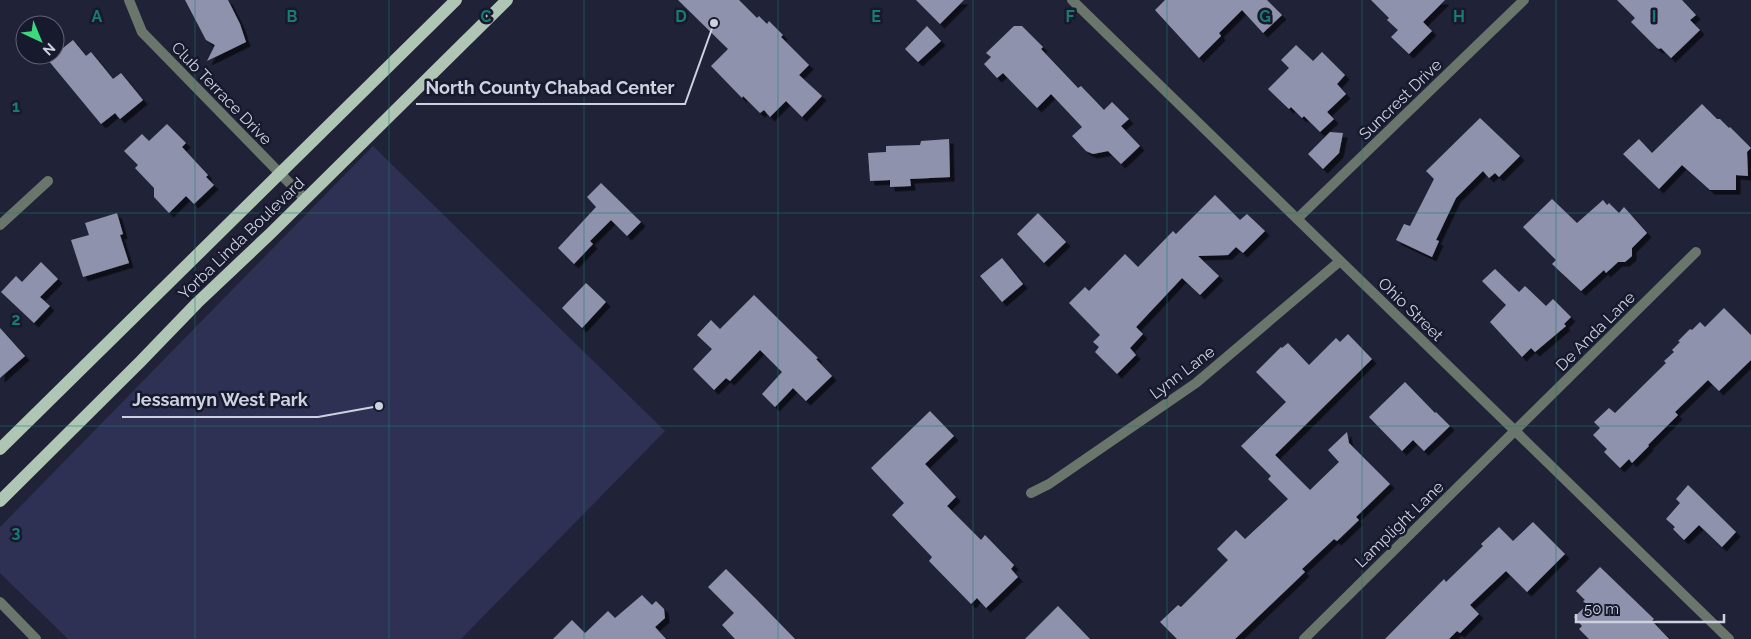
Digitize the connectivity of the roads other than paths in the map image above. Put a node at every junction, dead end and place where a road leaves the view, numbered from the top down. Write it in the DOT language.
graph roads {
  1 [pos="129,0"];
  2 [pos="456,0"];
  3 [pos="507,0"];
  4 [pos="1072,0"];
  5 [pos="1088,0"];
  6 [pos="1524,0"];
  7 [pos="1080,8"];
  8 [pos="279,173"];
  9 [pos="48,181"];
  10 [pos="305,199"];
  11 [pos="1297,219"];
  12 [pos="0,225"];
  13 [pos="1696,252"];
  14 [pos="1340,261"];
  15 [pos="1515,431"];
  16 [pos="0,449"];
  17 [pos="1031,493"];
  18 [pos="0,501"];
  19 [pos="0,602"];
  20 [pos="36,639"];
  21 [pos="1304,639"];
  22 [pos="1729,639"];
  1 -- 8 [label="street, Club Terrace Drive"];
  2 -- 8 [label="main road, Yorba Linda Boulevard"];
  3 -- 10 [label="main road, Yorba Linda Boulevard"];
  4 -- 7 [label="street, Ohio Street"];
  5 -- 7 [label="street"];
  6 -- 11 [label="street, Suncrest Drive"];
  7 -- 11 [label="street, Ohio Street"];
  8 -- 10 [label="street, Club Terrace Drive"];
  8 -- 16 [label="main road, Yorba Linda Boulevard"];
  9 -- 12 [label="street"];
  10 -- 18 [label="main road, Yorba Linda Boulevard"];
  11 -- 14 [label="street, Ohio Street"];
  13 -- 15 [label="street, De Anda Lane"];
  14 -- 15 [label="street, Ohio Street"];
  14 -- 17 [label="street, Lynn Lane"];
  15 -- 21 [label="street, Lamplight Lane"];
  15 -- 22 [label="street, Ohio Street"];
  19 -- 20 [label="street"];
}
